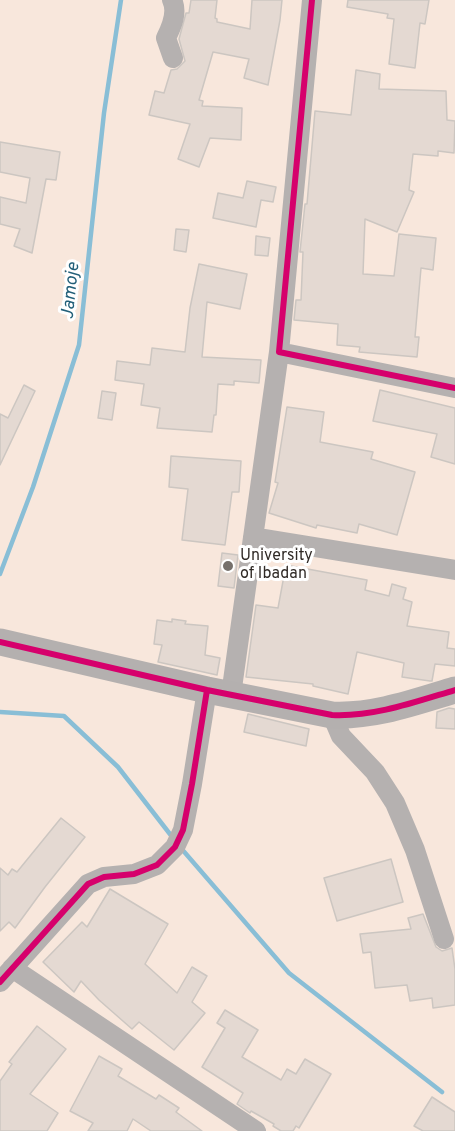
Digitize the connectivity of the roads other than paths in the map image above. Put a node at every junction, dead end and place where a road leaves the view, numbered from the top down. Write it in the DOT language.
graph roads {
  1 [pos="172,0"];
  2 [pos="312,0"];
  3 [pos="173,58"];
  4 [pos="279,352"];
  5 [pos="455,388"];
  6 [pos="253,537"];
  7 [pos="455,570"];
  8 [pos="0,642"];
  9 [pos="455,690"];
  10 [pos="219,693"];
  11 [pos="332,715"];
  12 [pos="444,939"];
  13 [pos="6,975"];
  14 [pos="256,1131"];
  1 -- 3 [label="street"];
  2 -- 4 [label="street"];
  4 -- 5 [label="street"];
  4 -- 6 [label="street"];
  6 -- 7 [label="street"];
  6 -- 10 [label="street"];
  8 -- 10 [label="street"];
  9 -- 11 [label="street"];
  10 -- 11 [label="street"];
  10 -- 13 [label="street"];
  11 -- 12 [label="street"];
  13 -- 14 [label="street"];
}
